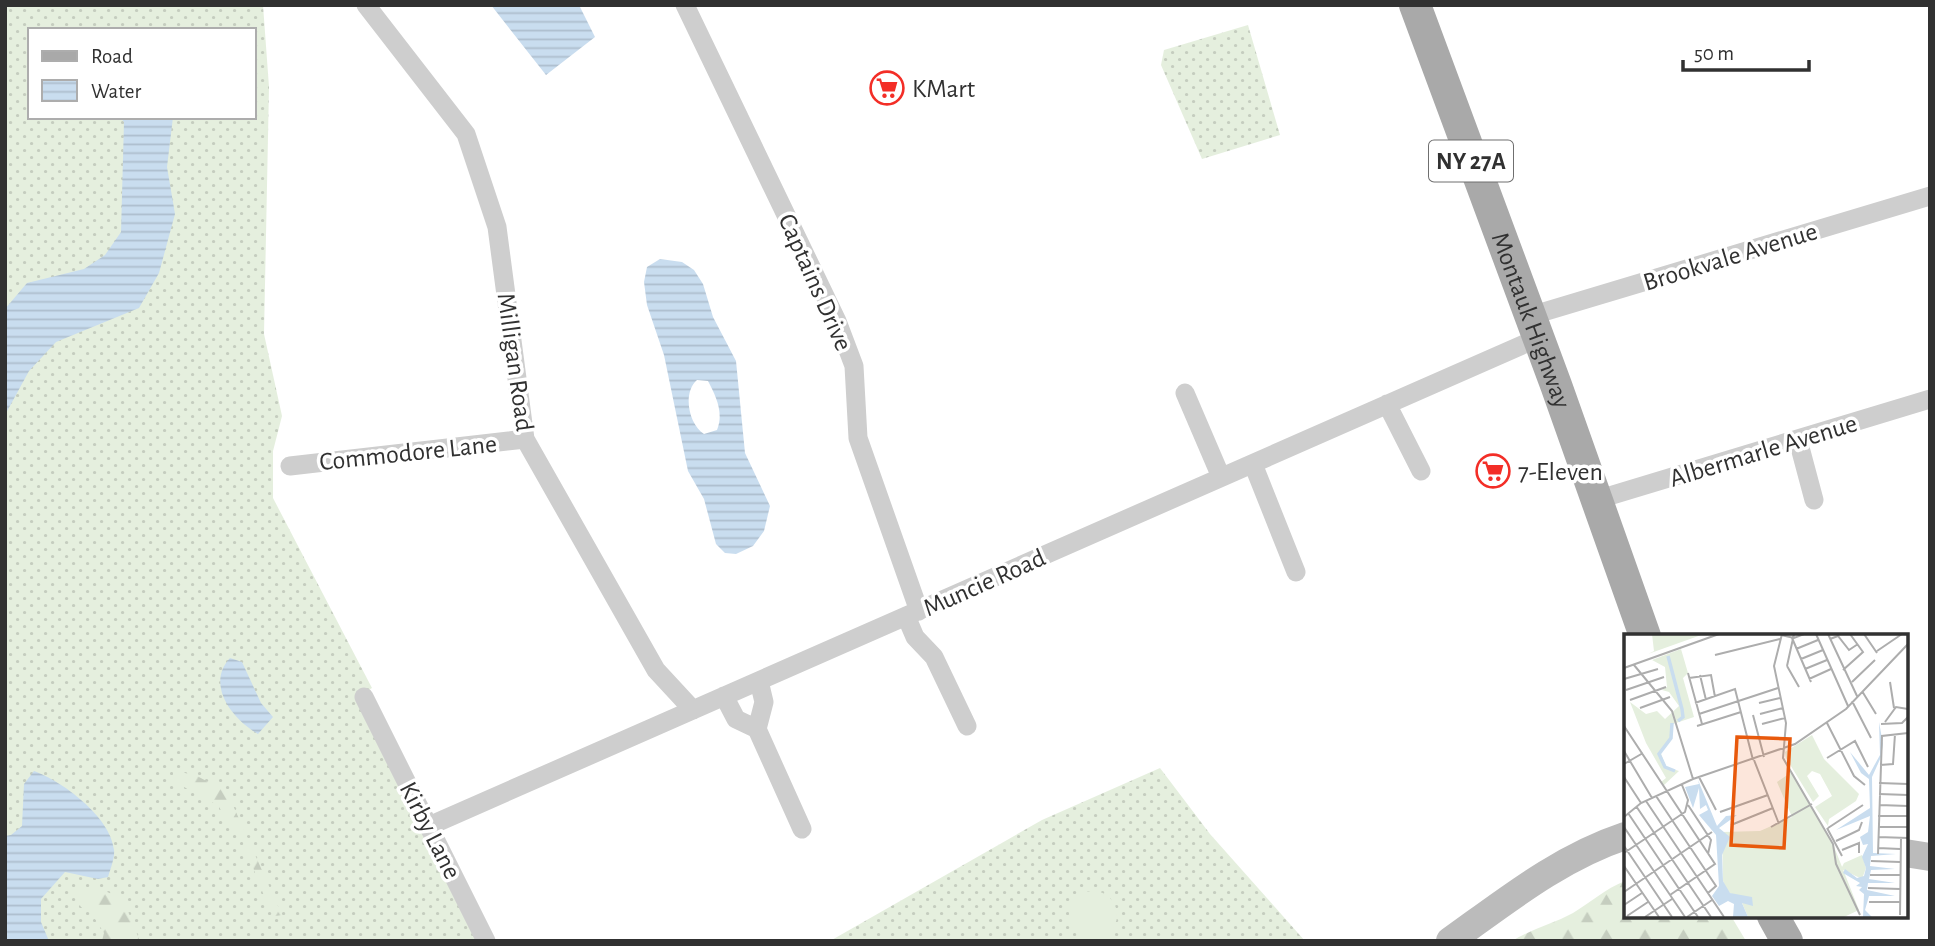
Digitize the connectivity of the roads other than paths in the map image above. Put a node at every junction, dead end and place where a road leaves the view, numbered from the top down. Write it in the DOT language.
graph roads {
  1 [pos="366,5"];
  2 [pos="685,5"];
  3 [pos="1415,5"];
  4 [pos="1930,196"];
  5 [pos="1534,327"];
  6 [pos="1185,393"];
  7 [pos="1930,399"];
  8 [pos="1387,404"];
  9 [pos="526,439"];
  10 [pos="1798,440"];
  11 [pos="1253,464"];
  12 [pos="290,466"];
  13 [pos="1421,471"];
  14 [pos="1221,477"];
  15 [pos="1596,500"];
  16 [pos="1814,500"];
  17 [pos="1296,572"];
  18 [pos="912,613"];
  19 [pos="1644,634"];
  20 [pos="759,681"];
  21 [pos="724,696"];
  22 [pos="364,697"];
  23 [pos="693,710"];
  24 [pos="967,726"];
  25 [pos="757,729"];
  26 [pos="429,827"];
  27 [pos="802,829"];
  28 [pos="1624,836"];
  29 [pos="1907,853"];
  30 [pos="1930,857"];
  31 [pos="1774,918"];
  32 [pos="486,941"];
  33 [pos="1450,941"];
  34 [pos="1787,941"];
  1 -- 9 [label="street, Milligan Road"];
  2 -- 18 [label="street, Captains Drive"];
  3 -- 5 [label="main road, Montauk Highway / NY 27A"];
  4 -- 5 [label="street, Brookvale Avenue"];
  5 -- 8 [label="street, Muncie Road"];
  5 -- 15 [label="main road, Montauk Highway / NY 27A"];
  6 -- 14 [label="street"];
  7 -- 10 [label="street, Albermarle Avenue"];
  8 -- 11 [label="street, Muncie Road"];
  8 -- 13 [label="street"];
  9 -- 12 [label="street, Commodore Lane"];
  9 -- 23 [label="street, Milligan Road"];
  10 -- 15 [label="street, Albermarle Avenue"];
  10 -- 16 [label="street"];
  11 -- 14 [label="street, Muncie Road"];
  11 -- 17 [label="street"];
  14 -- 18 [label="street, Muncie Road"];
  15 -- 19 [label="main road, Montauk Highway / NY 27A"];
  18 -- 20 [label="street, Muncie Road"];
  18 -- 24 [label="street, Captains Drive"];
  20 -- 21 [label="street, Muncie Road"];
  20 -- 25 [label="street"];
  21 -- 23 [label="street, Muncie Road"];
  21 -- 25 [label="street"];
  22 -- 26 [label="street, Kirby Lane"];
  23 -- 26 [label="street, Muncie Road"];
  25 -- 27 [label="street"];
  26 -- 32 [label="street, Kirby Lane"];
  28 -- 33 [label="main road"];
  29 -- 30 [label="main road"];
  31 -- 34 [label="main road"];
}
